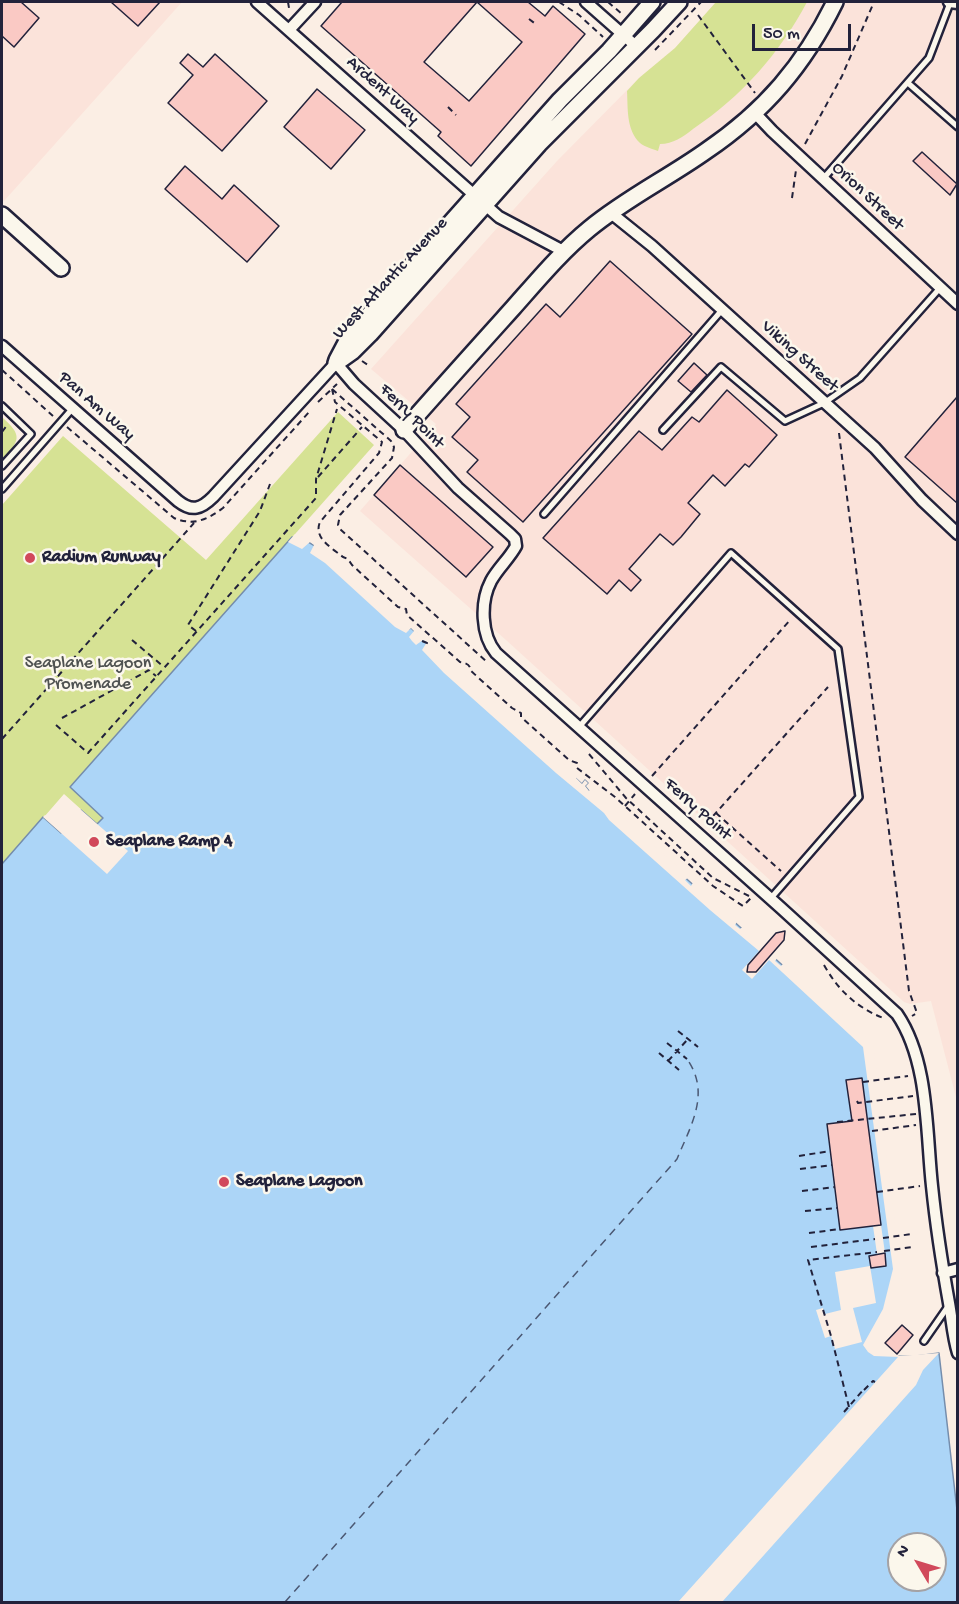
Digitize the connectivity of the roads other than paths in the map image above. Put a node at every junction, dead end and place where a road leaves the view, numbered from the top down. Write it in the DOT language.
graph roads {
  1 [pos="257,2"];
  2 [pos="315,2"];
  3 [pos="586,2"];
  4 [pos="652,2"];
  5 [pos="679,2"];
  6 [pos="835,2"];
  7 [pos="950,2"];
  8 [pos="957,3"];
  9 [pos="289,30"];
  10 [pos="624,35"];
  11 [pos="637,46"];
  12 [pos="908,82"];
  13 [pos="760,108"];
  14 [pos="957,127"];
  15 [pos="823,179"];
  16 [pos="480,200"];
  17 [pos="611,213"];
  18 [pos="2,215"];
  19 [pos="565,252"];
  20 [pos="61,268"];
  21 [pos="940,288"];
  22 [pos="957,304"];
  23 [pos="723,310"];
  24 [pos="2,346"];
  25 [pos="336,363"];
  26 [pos="824,403"];
  27 [pos="2,406"];
  28 [pos="73,408"];
  29 [pos="663,429"];
  30 [pos="404,430"];
  31 [pos="2,466"];
  32 [pos="2,489"];
  33 [pos="544,514"];
  34 [pos="957,534"];
  35 [pos="579,727"];
  36 [pos="771,898"];
  37 [pos="957,1269"];
  38 [pos="943,1273"];
  39 [pos="950,1304"];
  40 [pos="924,1341"];
  41 [pos="957,1353"];
  1 -- 9 [label="street, Ardent Way"];
  2 -- 9 [label="street"];
  3 -- 10 [label="street"];
  4 -- 10 [label="street, West Atlantic Avenue"];
  5 -- 11 [label="street, West Atlantic Avenue"];
  6 -- 13 [label="street"];
  7 -- 8 [label="street"];
  7 -- 12 [label="lane"];
  9 -- 16 [label="street, Ardent Way"];
  10 -- 11 [label="street"];
  10 -- 16 [label="street, West Atlantic Avenue"];
  11 -- 16 [label="street, West Atlantic Avenue"];
  12 -- 14 [label="lane"];
  12 -- 15 [label="lane"];
  13 -- 15 [label="street, Orion Street"];
  13 -- 17 [label="street"];
  15 -- 21 [label="street, Orion Street"];
  16 -- 19 [label="street, Ardent Way"];
  16 -- 25 [label="street, West Atlantic Avenue"];
  17 -- 19 [label="street"];
  17 -- 23 [label="street, Viking Street"];
  18 -- 20 [label="street"];
  19 -- 30 [label="street"];
  21 -- 22 [label="street, Orion Street"];
  21 -- 26 [label="lane"];
  23 -- 26 [label="street, Viking Street"];
  23 -- 33 [label="lane"];
  24 -- 28 [label="street, Pan Am Way"];
  25 -- 28 [label="street, Pan Am Way"];
  25 -- 30 [label="street, Ferry Point"];
  26 -- 29 [label="lane"];
  26 -- 34 [label="street, Viking Street"];
  27 -- 31 [label="lane"];
  28 -- 32 [label="lane"];
  30 -- 35 [label="street, Ferry Point"];
  35 -- 36 [label="street, Ferry Point"];
  35 -- 36 [label="lane"];
  36 -- 38 [label="street, Ferry Point"];
  37 -- 38 [label="street"];
  38 -- 39 [label="street, Ferry Point"];
  39 -- 40 [label="lane"];
  39 -- 41 [label="street, Ferry Point"];
}
